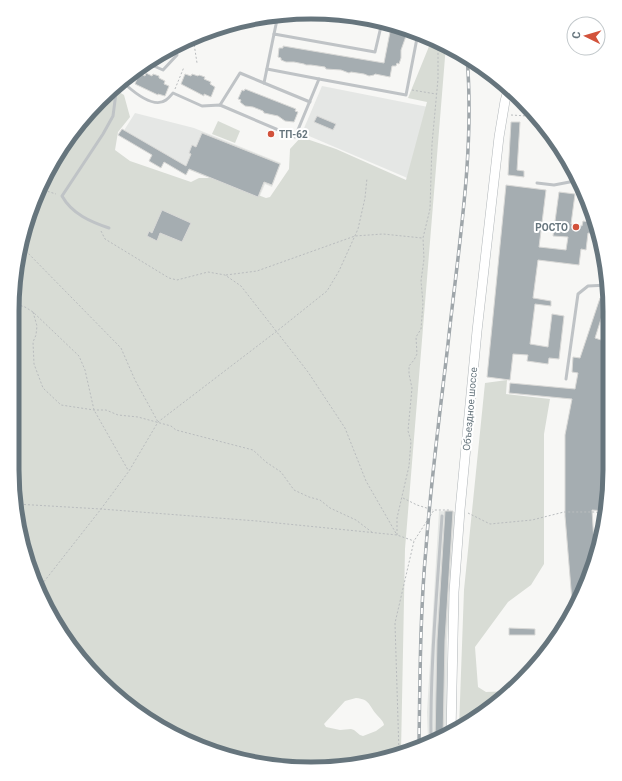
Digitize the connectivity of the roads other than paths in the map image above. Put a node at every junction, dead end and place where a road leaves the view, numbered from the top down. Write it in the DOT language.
graph roads {
  1 [pos="277,21"];
  2 [pos="381,28"];
  3 [pos="274,34"];
  4 [pos="417,39"];
  5 [pos="176,52"];
  6 [pos="153,66"];
  7 [pos="267,69"];
  8 [pos="320,79"];
  9 [pos="264,83"];
  10 [pos="126,85"];
  11 [pos="116,93"];
  12 [pos="507,95"];
  13 [pos="310,102"];
  14 [pos="220,105"];
  15 [pos="573,181"];
  16 [pos="537,183"];
  17 [pos="109,228"];
  18 [pos="602,285"];
  19 [pos="566,379"];
  20 [pos="442,516"];
  21 [pos="451,726"];
  22 [pos="431,736"];
  1 -- 3 [label="lane"];
  2 -- 3 [label="lane"];
  3 -- 7 [label="lane"];
  4 -- 8 [label="lane"];
  5 -- 6 [label="lane"];
  7 -- 8 [label="lane"];
  7 -- 9 [label="lane"];
  8 -- 13 [label="lane"];
  9 -- 13 [label="lane"];
  9 -- 14 [label="lane"];
  10 -- 14 [label="lane"];
  11 -- 17 [label="lane"];
  12 -- 21 [label="main road, Объездное шоссе"];
  13 -- 14 [label="lane"];
  15 -- 16 [label="lane"];
  18 -- 19 [label="lane"];
  20 -- 22 [label="lane"];
}
